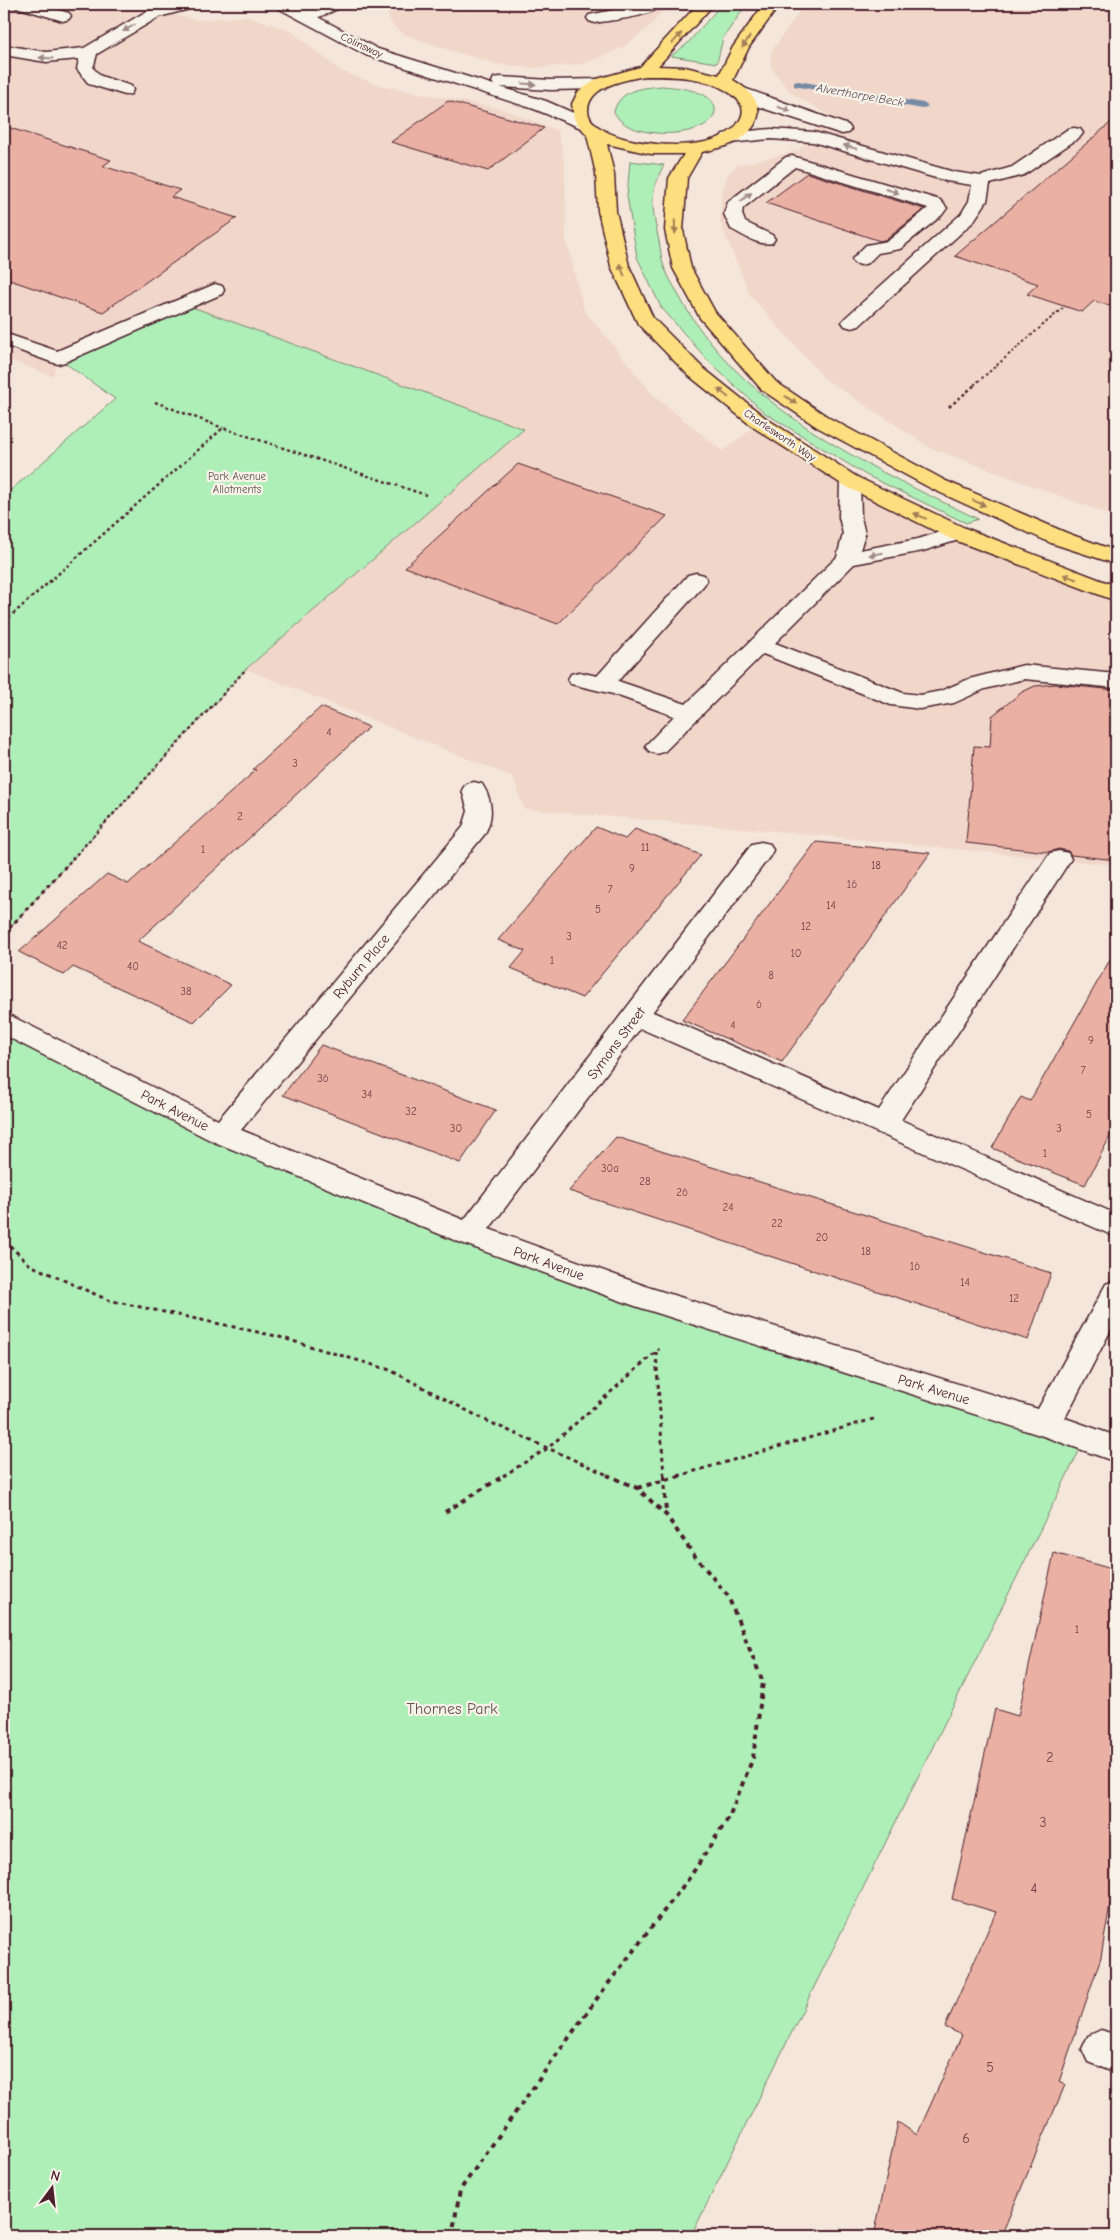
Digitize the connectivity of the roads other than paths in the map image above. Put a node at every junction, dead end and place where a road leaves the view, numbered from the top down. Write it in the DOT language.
graph roads {
  1 [pos="22,4"];
  2 [pos="190,4"];
  3 [pos="282,4"];
  4 [pos="336,4"];
  5 [pos="655,4"];
  6 [pos="706,4"];
  7 [pos="772,4"];
  8 [pos="593,12"];
  9 [pos="63,16"];
  10 [pos="305,16"];
  11 [pos="4,50"];
  12 [pos="88,52"];
  13 [pos="645,71"];
  14 [pos="446,76"];
  15 [pos="599,84"];
  16 [pos="731,86"];
  17 [pos="125,90"];
  18 [pos="590,129"];
  19 [pos="1074,132"];
  20 [pos="729,138"];
  21 [pos="696,148"];
  22 [pos="982,181"];
  23 [pos="766,239"];
  24 [pos="861,259"];
  25 [pos="215,290"];
  26 [pos="852,322"];
  27 [pos="4,339"];
  28 [pos="850,482"];
  29 [pos="957,533"];
  30 [pos="847,558"];
  31 [pos="1116,558"];
  32 [pos="696,580"];
  33 [pos="1116,594"];
  34 [pos="760,645"];
  35 [pos="579,680"];
  36 [pos="1116,681"];
  37 [pos="602,684"];
  38 [pos="690,714"];
  39 [pos="657,746"];
  40 [pos="474,790"];
  41 [pos="761,850"];
  42 [pos="1059,859"];
  43 [pos="637,1016"];
  44 [pos="4,1024"];
  45 [pos="884,1124"];
  46 [pos="222,1134"];
  47 [pos="1116,1226"];
  48 [pos="469,1234"];
  49 [pos="1116,1292"];
  50 [pos="1046,1424"];
  51 [pos="1116,1448"];
  1 -- 9 [label="street"];
  2 -- 12 [label="street, one-way"];
  3 -- 10 [label="street, Colinsway"];
  4 -- 10 [label="street"];
  5 -- 8 [label="street"];
  13 -- 6 [label="main road, one-way"];
  7 -- 16 [label="main road, one-way"];
  10 -- 14 [label="street, Colinsway"];
  12 -- 11 [label="street, one-way"];
  12 -- 17 [label="street"];
  13 -- 15 [label="main road"];
  13 -- 16 [label="main road"];
  14 -- 15 [label="street, Colinsway, one-way"];
  14 -- 18 [label="street, Colinsway"];
  15 -- 18 [label="main road, Charlesworth Way"];
  16 -- 20 [label="main road"];
  16 -- 22 [label="street, one-way"];
  18 -- 21 [label="main road"];
  28 -- 18 [label="main road, Charlesworth Way, one-way"];
  19 -- 22 [label="street"];
  20 -- 21 [label="main road"];
  22 -- 20 [label="street, one-way"];
  21 -- 31 [label="main road, one-way"];
  22 -- 26 [label="street"];
  23 -- 24 [label="street, one-way"];
  25 -- 27 [label="street"];
  29 -- 28 [label="main road, Charlesworth Way, one-way"];
  28 -- 30 [label="street"];
  29 -- 30 [label="street, one-way"];
  33 -- 29 [label="main road, Charlesworth Way, one-way"];
  30 -- 34 [label="street"];
  32 -- 37 [label="street"];
  34 -- 36 [label="street"];
  34 -- 38 [label="street"];
  35 -- 37 [label="street"];
  37 -- 38 [label="street"];
  38 -- 39 [label="street"];
  40 -- 46 [label="street, Ryburn Place"];
  41 -- 43 [label="street, Symons Street"];
  42 -- 45 [label="street"];
  43 -- 45 [label="street"];
  43 -- 48 [label="street, Symons Street"];
  44 -- 46 [label="street, Park Avenue"];
  45 -- 47 [label="street"];
  46 -- 48 [label="street, Park Avenue"];
  48 -- 50 [label="street, Park Avenue"];
  49 -- 50 [label="street"];
  50 -- 51 [label="street, Park Avenue"];
}
